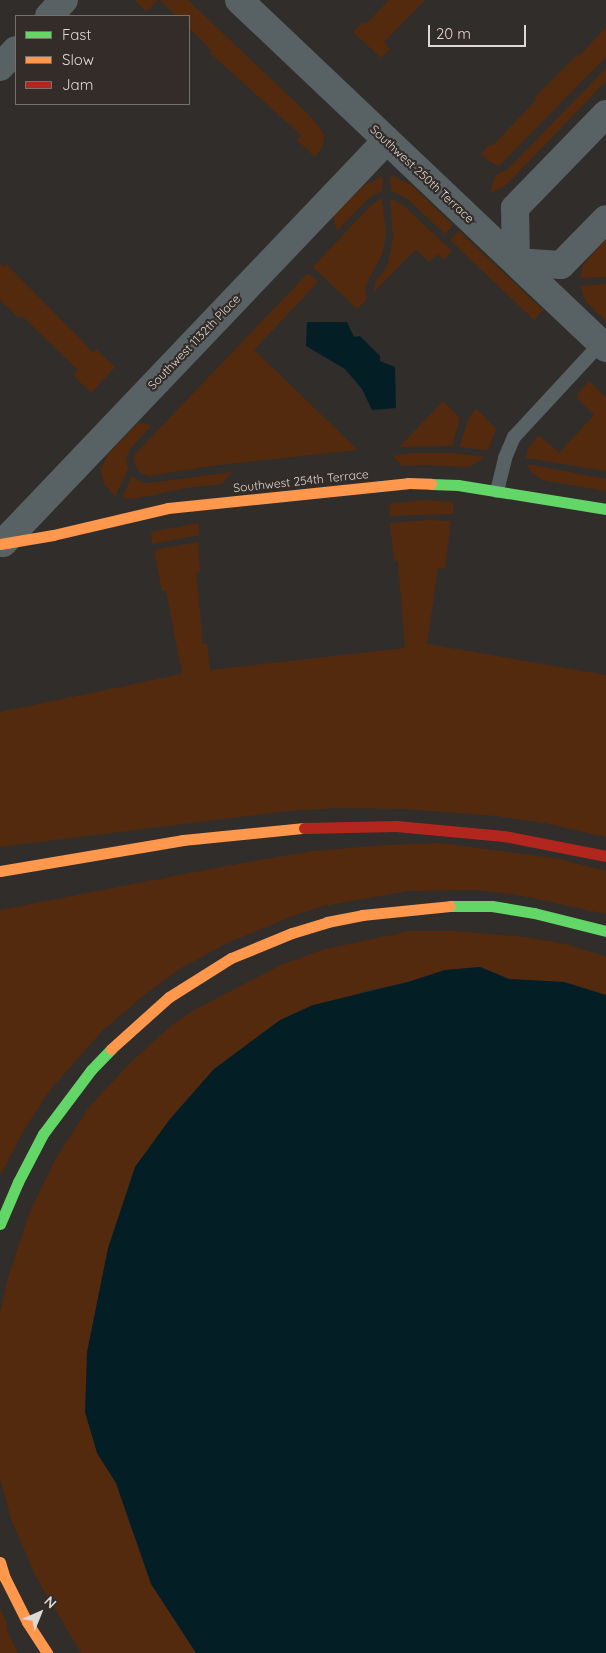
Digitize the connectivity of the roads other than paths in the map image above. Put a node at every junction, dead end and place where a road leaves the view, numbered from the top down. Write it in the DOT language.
graph roads {
  1 [pos="64,0"];
  2 [pos="239,0"];
  3 [pos="49,15"];
  4 [pos="15,51"];
  5 [pos="0,67"];
  6 [pos="605,119"];
  7 [pos="386,141"];
  8 [pos="606,219"];
  9 [pos="516,262"];
  10 [pos="604,345"];
  11 [pos="497,491"];
  12 [pos="606,509"];
  13 [pos="2,544"];
  14 [pos="606,856"];
  15 [pos="0,871"];
  16 [pos="606,931"];
  17 [pos="0,1224"];
  18 [pos="0,1562"];
  19 [pos="47,1653"];
  1 -- 3 [label="street"];
  2 -- 7 [label="street, Southwest 250th Terrace"];
  4 -- 5 [label="street"];
  6 -- 9 [label="street"];
  7 -- 9 [label="street, Southwest 250th Terrace"];
  7 -- 13 [label="street, Southwest 1132th Place"];
  8 -- 9 [label="street"];
  9 -- 10 [label="street, Southwest 250th Terrace"];
  10 -- 11 [label="lane"];
  11 -- 12 [label="main road, Southwest 254th Terrace"];
  11 -- 13 [label="main road, Southwest 254th Terrace"];
  14 -- 15 [label="main road"];
  16 -- 17 [label="main road"];
  18 -- 19 [label="main road"];
}
